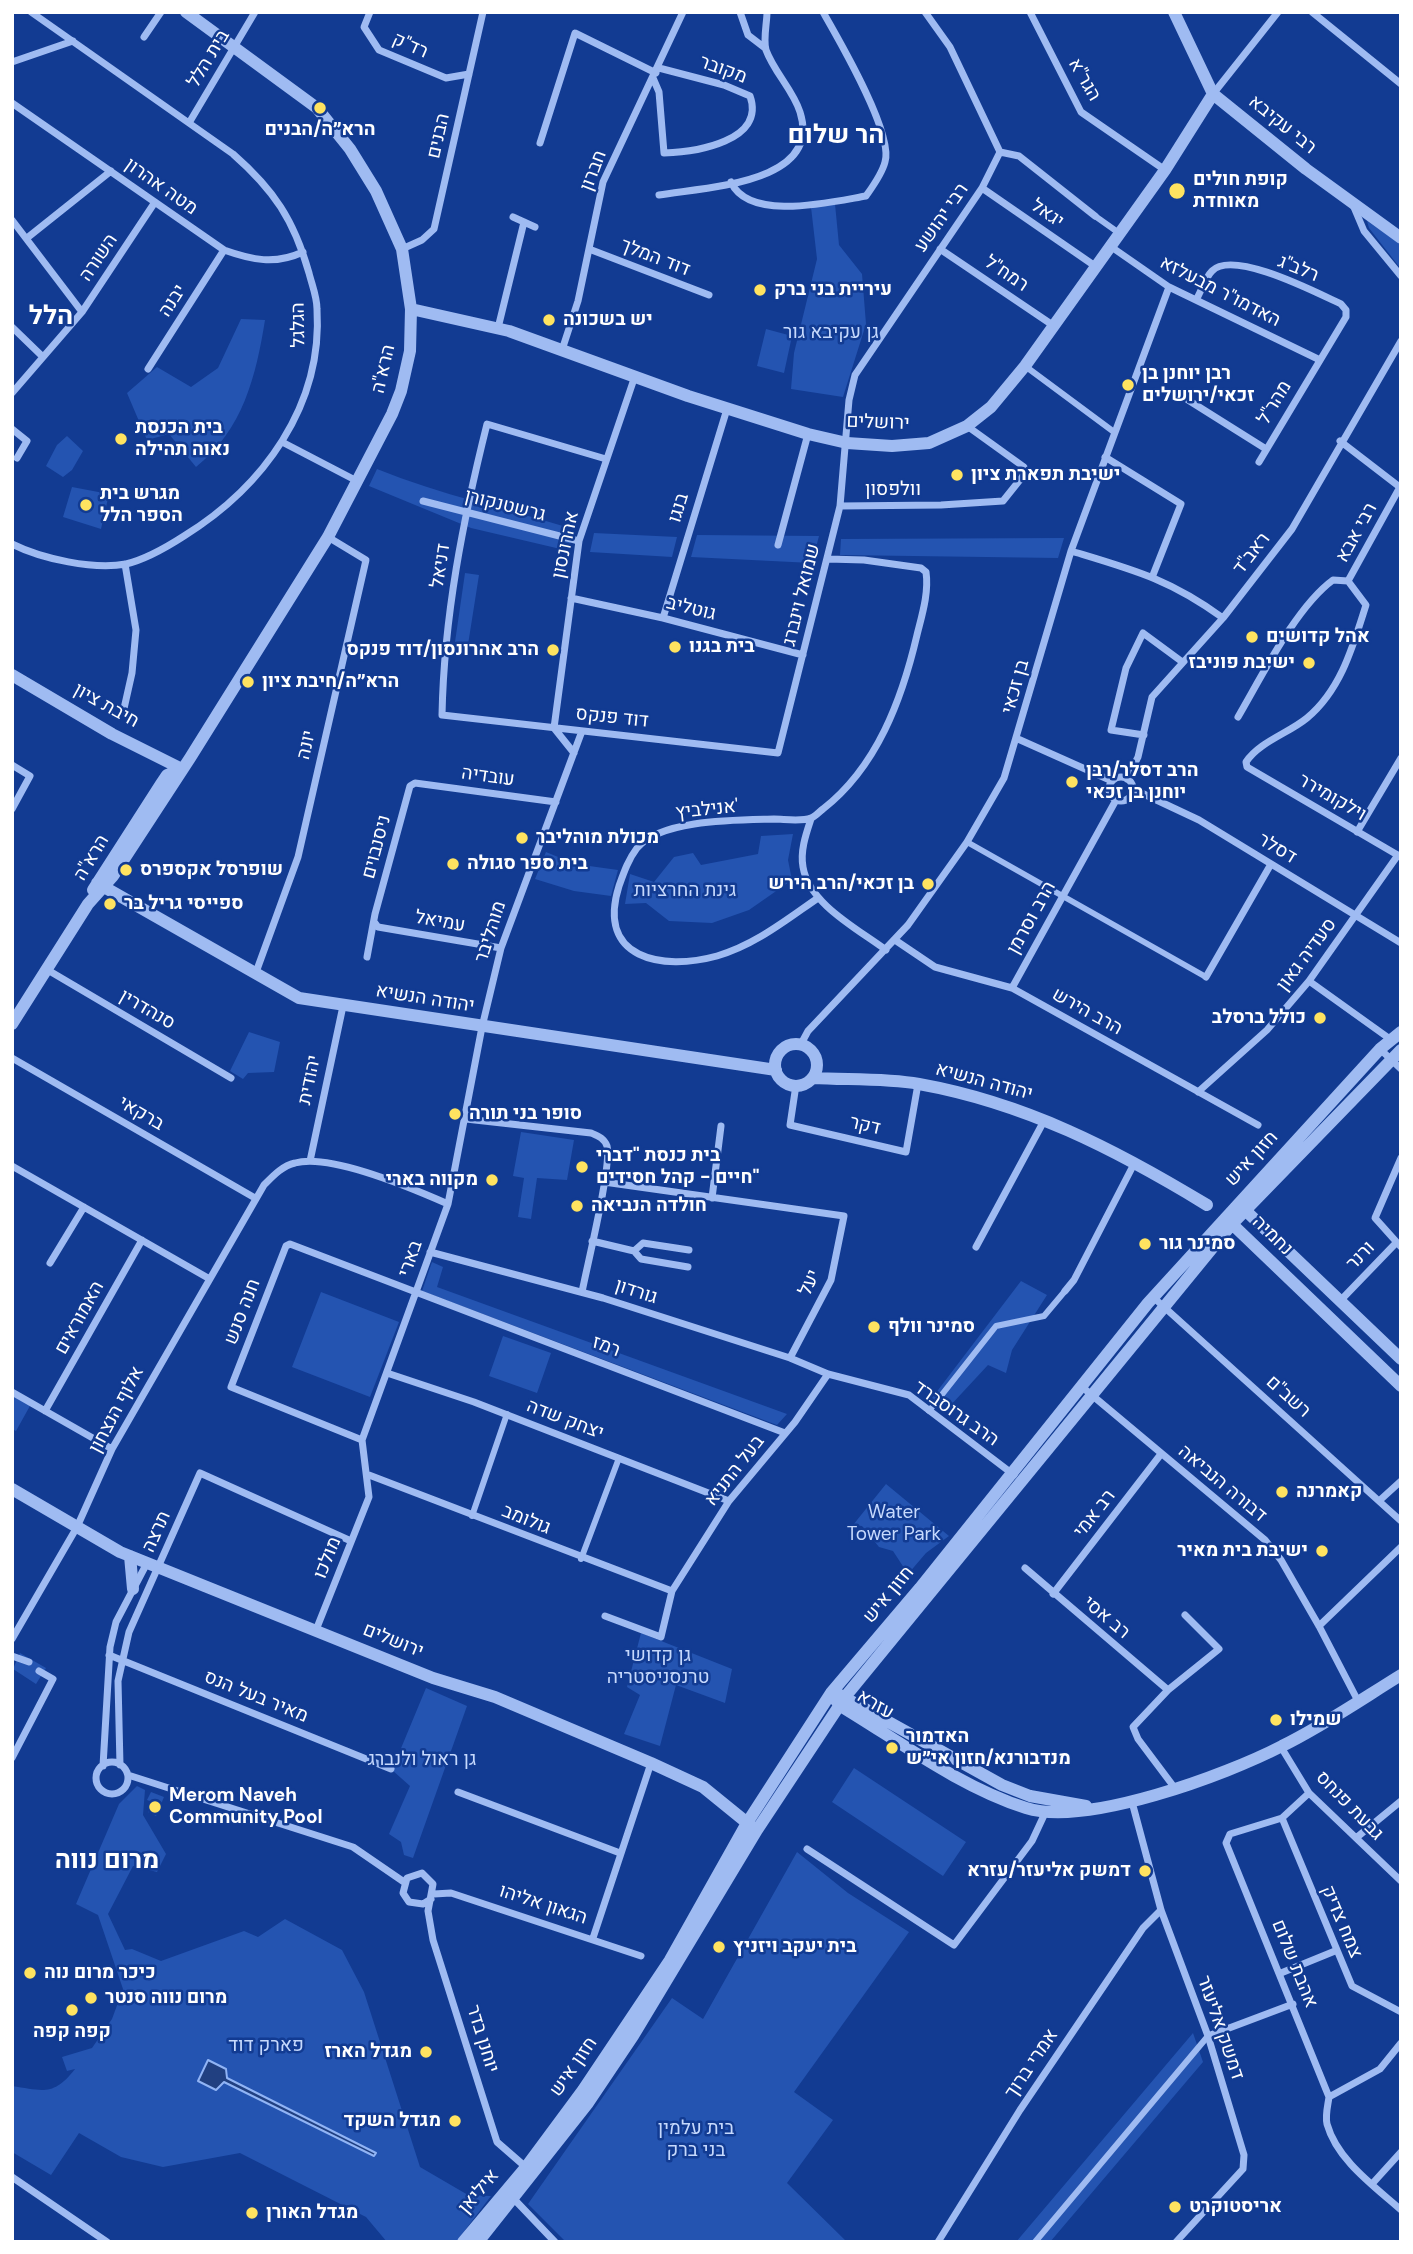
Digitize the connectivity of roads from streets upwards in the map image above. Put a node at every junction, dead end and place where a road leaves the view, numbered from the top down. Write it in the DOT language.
graph roads {
  1 [pos="31,12"];
  2 [pos="160,12"];
  3 [pos="186,12"];
  4 [pos="256,12"];
  5 [pos="370,12"];
  6 [pos="483,12"];
  7 [pos="683,12"];
  8 [pos="740,12"];
  9 [pos="767,12"];
  10 [pos="823,12"];
  11 [pos="925,12"];
  12 [pos="1030,12"];
  13 [pos="1174,12"];
  14 [pos="1278,12"];
  15 [pos="1312,12"];
  16 [pos="144,37"];
  17 [pos="73,41"];
  18 [pos="234,48"];
  19 [pos="765,48"];
  20 [pos="12,62"];
  21 [pos="656,73"];
  22 [pos="469,74"];
  23 [pos="1401,84"];
  24 [pos="1213,94"];
  25 [pos="12,103"];
  26 [pos="190,123"];
  27 [pos="540,143"];
  28 [pos="1000,152"];
  29 [pos="1165,170"];
  30 [pos="111,171"];
  31 [pos="731,182"];
  32 [pos="982,188"];
  33 [pos="659,195"];
  34 [pos="155,202"];
  35 [pos="1353,204"];
  36 [pos="1095,216"];
  37 [pos="513,217"];
  38 [pos="12,220"];
  39 [pos="524,222"];
  40 [pos="535,227"];
  41 [pos="1119,233"];
  42 [pos="27,238"];
  43 [pos="1401,238"];
  44 [pos="1109,246"];
  45 [pos="402,249"];
  46 [pos="589,249"];
  47 [pos="224,250"];
  48 [pos="940,250"];
  49 [pos="303,252"];
  50 [pos="1095,267"];
  51 [pos="1401,276"];
  52 [pos="1169,287"];
  53 [pos="709,296"];
  54 [pos="1196,300"];
  55 [pos="411,309"];
  56 [pos="82,312"];
  57 [pos="1054,326"];
  58 [pos="12,327"];
  59 [pos="498,328"];
  60 [pos="1401,341"];
  61 [pos="562,350"];
  62 [pos="43,357"];
  63 [pos="1320,360"];
  64 [pos="1025,366"];
  65 [pos="148,369"];
  66 [pos="635,376"];
  67 [pos="12,393"];
  68 [pos="1188,400"];
  69 [pos="727,409"];
  70 [pos="967,426"];
  71 [pos="12,429"];
  72 [pos="1114,432"];
  73 [pos="808,434"];
  74 [pos="1340,441"];
  75 [pos="284,443"];
  76 [pos="846,443"];
  77 [pos="1266,449"];
  78 [pos="1105,457"];
  79 [pos="17,458"];
  80 [pos="606,459"];
  81 [pos="1259,462"];
  82 [pos="357,481"];
  83 [pos="1400,487"];
  84 [pos="423,501"];
  85 [pos="840,506"];
  86 [pos="465,513"];
  87 [pos="328,537"];
  88 [pos="579,541"];
  89 [pos="12,544"];
  90 [pos="778,544"];
  91 [pos="1071,551"];
  92 [pos="828,559"];
  93 [pos="125,564"];
  94 [pos="1153,575"];
  95 [pos="1348,581"];
  96 [pos="571,598"];
  97 [pos="663,618"];
  98 [pos="1223,618"];
  99 [pos="803,655"];
  100 [pos="1181,661"];
  101 [pos="12,675"];
  102 [pos="123,713"];
  103 [pos="442,715"];
  104 [pos="1238,717"];
  105 [pos="554,728"];
  106 [pos="582,731"];
  107 [pos="1144,735"];
  108 [pos="1018,739"];
  109 [pos="574,753"];
  110 [pos="778,753"];
  111 [pos="158,756"];
  112 [pos="1401,758"];
  113 [pos="12,765"];
  114 [pos="182,769"];
  115 [pos="167,775"];
  116 [pos="1127,779"];
  117 [pos="1112,780"];
  118 [pos="415,783"];
  119 [pos="1133,789"];
  120 [pos="1116,800"];
  121 [pos="556,803"];
  122 [pos="12,809"];
  123 [pos="811,819"];
  124 [pos="1357,832"];
  125 [pos="967,842"];
  126 [pos="1399,856"];
  127 [pos="1271,864"];
  128 [pos="113,876"];
  129 [pos="100,885"];
  130 [pos="116,894"];
  131 [pos="1062,896"];
  132 [pos="818,898"];
  133 [pos="1356,916"];
  134 [pos="374,923"];
  135 [pos="895,940"];
  136 [pos="1401,943"];
  137 [pos="500,948"];
  138 [pos="886,950"];
  139 [pos="368,957"];
  140 [pos="46,969"];
  141 [pos="255,975"];
  142 [pos="1206,977"];
  143 [pos="1309,981"];
  144 [pos="1012,988"];
  145 [pos="343,1006"];
  146 [pos="12,1024"];
  147 [pos="482,1027"];
  148 [pos="1395,1036"];
  149 [pos="801,1044"];
  150 [pos="1380,1049"];
  151 [pos="1401,1050"];
  152 [pos="12,1058"];
  153 [pos="1396,1064"];
  154 [pos="776,1070"];
  155 [pos="231,1077"];
  156 [pos="813,1078"];
  157 [pos="918,1084"];
  158 [pos="796,1085"];
  159 [pos="1198,1091"];
  160 [pos="1045,1118"];
  161 [pos="466,1119"];
  162 [pos="1258,1125"];
  163 [pos="721,1126"];
  164 [pos="1401,1158"];
  165 [pos="310,1161"];
  166 [pos="1135,1161"];
  167 [pos="14,1170"];
  168 [pos="604,1182"];
  169 [pos="255,1198"];
  170 [pos="712,1198"];
  171 [pos="448,1204"];
  172 [pos="1206,1205"];
  173 [pos="84,1207"];
  174 [pos="1245,1210"];
  175 [pos="1230,1219"];
  176 [pos="142,1240"];
  177 [pos="592,1241"];
  178 [pos="1398,1246"];
  179 [pos="976,1247"];
  180 [pos="689,1250"];
  181 [pos="634,1251"];
  182 [pos="430,1252"];
  183 [pos="50,1263"];
  184 [pos="688,1267"];
  185 [pos="208,1278"];
  186 [pos="415,1291"];
  187 [pos="1065,1291"];
  188 [pos="582,1292"];
  189 [pos="1153,1297"];
  190 [pos="1340,1301"];
  191 [pos="1164,1306"];
  192 [pos="790,1358"];
  193 [pos="1401,1359"];
  194 [pos="387,1373"];
  195 [pos="828,1374"];
  196 [pos="1082,1386"];
  197 [pos="1401,1386"];
  198 [pos="12,1392"];
  199 [pos="1092,1395"];
  200 [pos="45,1411"];
  201 [pos="929,1411"];
  202 [pos="507,1414"];
  203 [pos="785,1433"];
  204 [pos="362,1440"];
  205 [pos="111,1449"];
  206 [pos="1161,1454"];
  207 [pos="619,1458"];
  208 [pos="369,1475"];
  209 [pos="1016,1477"];
  210 [pos="1401,1481"];
  211 [pos="12,1489"];
  212 [pos="729,1501"];
  213 [pos="1379,1501"];
  214 [pos="472,1516"];
  215 [pos="1401,1521"];
  216 [pos="77,1527"];
  217 [pos="351,1541"];
  218 [pos="1401,1547"];
  219 [pos="130,1556"];
  220 [pos="581,1559"];
  221 [pos="153,1566"];
  222 [pos="1025,1569"];
  223 [pos="133,1589"];
  224 [pos="672,1591"];
  225 [pos="1053,1594"];
  226 [pos="1185,1615"];
  227 [pos="605,1616"];
  228 [pos="1319,1626"];
  229 [pos="316,1630"];
  230 [pos="12,1639"];
  231 [pos="109,1655"];
  232 [pos="12,1656"];
  233 [pos="123,1660"];
  234 [pos="29,1662"];
  235 [pos="39,1671"];
  236 [pos="1401,1675"];
  237 [pos="1167,1690"];
  238 [pos="831,1693"];
  239 [pos="842,1701"];
  240 [pos="1358,1701"];
  241 [pos="1281,1747"];
  242 [pos="12,1758"];
  243 [pos="651,1763"];
  244 [pos="120,1765"];
  245 [pos="103,1766"];
  246 [pos="391,1769"];
  247 [pos="128,1775"];
  248 [pos="1174,1787"];
  249 [pos="458,1792"];
  250 [pos="1309,1793"];
  251 [pos="1401,1801"];
  252 [pos="1132,1802"];
  253 [pos="1100,1809"];
  254 [pos="1046,1811"];
  255 [pos="1282,1818"];
  256 [pos="752,1826"];
  257 [pos="1356,1838"];
  258 [pos="807,1849"];
  259 [pos="620,1853"];
  260 [pos="1401,1881"];
  261 [pos="404,1882"];
  262 [pos="432,1897"];
  263 [pos="1161,1910"];
  264 [pos="593,1938"];
  265 [pos="1335,1951"];
  266 [pos="640,1956"];
  267 [pos="1281,1973"];
  268 [pos="1293,2004"];
  269 [pos="1401,2012"];
  270 [pos="1208,2036"];
  271 [pos="1401,2043"];
  272 [pos="1329,2096"];
  273 [pos="1401,2152"];
  274 [pos="529,2170"];
  275 [pos="12,2177"];
  276 [pos="1372,2183"];
  277 [pos="513,2198"];
  278 [pos="1401,2210"];
  279 [pos="107,2242"];
  280 [pos="463,2242"];
  281 [pos="478,2242"];
  282 [pos="555,2242"];
  283 [pos="938,2242"];
  284 [pos="1035,2242"];
  285 [pos="1175,2242"];
  1 -- 17 [label="street, הגלגל"];
  2 -- 16 [label="street"];
  3 -- 18 [label="street, הרא\"ה"];
  4 -- 18 [label="street, בית הלל"];
  5 -- 22 [label="street, רד\"ק"];
  6 -- 22 [label="street, הבנים"];
  7 -- 21 [label="street, חברון"];
  8 -- 19 [label="street"];
  9 -- 19 [label="street"];
  10 -- 31 [label="street"];
  11 -- 28 [label="street"];
  12 -- 29 [label="street, הגר\"א"];
  13 -- 24 [label="street, רבי עקיבא"];
  14 -- 24 [label="street, ירושלים"];
  15 -- 23 [label="street"];
  17 -- 20 [label="street"];
  17 -- 26 [label="street, הגלגל"];
  18 -- 26 [label="street, בית הלל"];
  18 -- 45 [label="street, הרא\"ה"];
  19 -- 31 [label="street"];
  21 -- 21 [label="street, מקובר"];
  21 -- 27 [label="street"];
  21 -- 46 [label="street, חברון"];
  22 -- 45 [label="street, הבנים"];
  24 -- 29 [label="street, ירושלים"];
  24 -- 35 [label="street, רבי עקיבא"];
  25 -- 30 [label="street, מטה אהרון"];
  26 -- 49 [label="street, הגלגל"];
  28 -- 32 [label="street, רבי יהושע"];
  28 -- 36 [label="street"];
  29 -- 41 [label="street, ירושלים"];
  30 -- 34 [label="street, מטה אהרון"];
  30 -- 42 [label="street"];
  31 -- 33 [label="street"];
  32 -- 48 [label="street, רבי יהושע"];
  32 -- 50 [label="street, יגאל"];
  34 -- 47 [label="street, מטה אהרון"];
  34 -- 56 [label="street, השורה"];
  35 -- 43 [label="street, רבי עקיבא"];
  35 -- 51 [label="street"];
  36 -- 41 [label="street"];
  37 -- 39 [label="street"];
  38 -- 42 [label="street"];
  39 -- 40 [label="street"];
  39 -- 59 [label="street"];
  41 -- 44 [label="street, ירושלים"];
  42 -- 56 [label="street"];
  44 -- 50 [label="street, ירושלים"];
  44 -- 52 [label="street, האדמו\"ר מבעלזא"];
  45 -- 55 [label="street, הרא\"ה"];
  46 -- 53 [label="street, דוד המלך"];
  46 -- 61 [label="street, חברון"];
  47 -- 49 [label="street, מטה אהרון"];
  47 -- 65 [label="street, יבנה"];
  48 -- 57 [label="street, רמח\"ל"];
  48 -- 76 [label="street, רבי יהושע"];
  49 -- 75 [label="street, הגלגל"];
  50 -- 57 [label="street, ירושלים"];
  52 -- 54 [label="street, האדמו\"ר מבעלזא"];
  52 -- 72 [label="street, בן זכאי"];
  54 -- 63 [label="street, האדמו\"ר מבעלזא"];
  54 -- 63 [label="street, רלב\"ג"];
  55 -- 59 [label="street, ירושלים"];
  55 -- 82 [label="street, הרא\"ה"];
  56 -- 62 [label="street, השורה"];
  57 -- 64 [label="street, ירושלים"];
  58 -- 62 [label="street"];
  59 -- 61 [label="street, ירושלים"];
  60 -- 74 [label="street, ראב\"ד"];
  61 -- 66 [label="street, ירושלים"];
  62 -- 67 [label="street, השורה"];
  63 -- 77 [label="street, מהר\"ל"];
  64 -- 70 [label="street, ירושלים"];
  64 -- 72 [label="street"];
  66 -- 69 [label="street, ירושלים"];
  66 -- 80 [label="street, אהרונסון"];
  68 -- 77 [label="street"];
  69 -- 73 [label="street, ירושלים"];
  69 -- 97 [label="street, בנגו"];
  70 -- 76 [label="street, ירושלים"];
  70 -- 85 [label="street, וולפסון"];
  71 -- 79 [label="street"];
  72 -- 78 [label="street, בן זכאי"];
  73 -- 76 [label="street, ירושלים"];
  73 -- 90 [label="street"];
  74 -- 83 [label="street"];
  74 -- 98 [label="street, ראב\"ד"];
  75 -- 82 [label="street"];
  75 -- 93 [label="street, הגלגל"];
  76 -- 85 [label="street, שמואל וינברג"];
  77 -- 81 [label="street, מהר\"ל"];
  78 -- 91 [label="street, בן זכאי"];
  78 -- 94 [label="street"];
  80 -- 86 [label="street, דניאל"];
  80 -- 88 [label="street, אהרונסון"];
  82 -- 87 [label="street, הרא\"ה"];
  83 -- 95 [label="street, רבי אבא"];
  84 -- 86 [label="street, גרשטנקורן"];
  85 -- 92 [label="street, שמואל וינברג"];
  86 -- 88 [label="street, גרשטנקורן"];
  86 -- 103 [label="street, דניאל"];
  87 -- 114 [label="street, הרא\"ה"];
  87 -- 141 [label="street, יונה"];
  88 -- 96 [label="street, אהרונסון"];
  89 -- 93 [label="street, הגלגל"];
  91 -- 94 [label="street"];
  91 -- 108 [label="street, בן זכאי"];
  92 -- 99 [label="street, שמואל וינברג"];
  92 -- 123 [label="street"];
  93 -- 102 [label="street"];
  94 -- 98 [label="street"];
  95 -- 104 [label="street, רבי אבא"];
  95 -- 124 [label="street, וילקומירר"];
  96 -- 97 [label="street, גוטליב"];
  96 -- 105 [label="street, אהרונסון"];
  97 -- 99 [label="street, גוטליב"];
  98 -- 100 [label="street, ראב\"ד"];
  99 -- 110 [label="street, שמואל וינברג"];
  100 -- 107 [label="street, ראב\"ד"];
  100 -- 107 [label="street"];
  101 -- 111 [label="street, חיבת ציון"];
  103 -- 105 [label="street, דוד פנקס"];
  105 -- 106 [label="street, דוד פנקס"];
  105 -- 109 [label="street"];
  106 -- 109 [label="street, מוהליבר"];
  106 -- 110 [label="street, דוד פנקס"];
  107 -- 116 [label="street, ראב\"ד"];
  108 -- 117 [label="street"];
  108 -- 125 [label="street, בן זכאי"];
  109 -- 121 [label="street, מוהליבר"];
  111 -- 114 [label="street, חיבת ציון"];
  111 -- 115 [label="street"];
  112 -- 124 [label="street"];
  113 -- 122 [label="street"];
  114 -- 115 [label="street"];
  114 -- 128 [label="street, הרא\"ה"];
  115 -- 129 [label="street, הרא\"ה"];
  116 -- 117 [label="street"];
  116 -- 119 [label="street"];
  117 -- 120 [label="street"];
  118 -- 121 [label="street, עובדיה"];
  118 -- 134 [label="street, ניסנבוים"];
  119 -- 120 [label="street"];
  119 -- 127 [label="street, דסלר"];
  120 -- 131 [label="street, הרב וסרמן"];
  121 -- 137 [label="street, מוהליבר"];
  123 -- 132 [label="street"];
  123 -- 132 [label="street, אנילביץ'"];
  124 -- 126 [label="street, וילקומירר"];
  125 -- 131 [label="street"];
  125 -- 135 [label="street, בן זכאי"];
  126 -- 133 [label="street, סעדיה גאון"];
  127 -- 133 [label="street, דסלר"];
  127 -- 142 [label="street"];
  128 -- 129 [label="street, הרא\"ה"];
  128 -- 130 [label="street"];
  129 -- 130 [label="street, יהודה הנשיא"];
  129 -- 140 [label="street, הרא\"ה"];
  130 -- 141 [label="street, יהודה הנשיא"];
  131 -- 142 [label="street"];
  131 -- 144 [label="street, הרב וסרמן"];
  132 -- 138 [label="street"];
  133 -- 136 [label="street, דסלר"];
  133 -- 143 [label="street, סעדיה גאון"];
  134 -- 137 [label="street, עמיאל"];
  134 -- 139 [label="street, ניסנבוים"];
  135 -- 138 [label="street, בן זכאי"];
  135 -- 144 [label="street, הרב הירש"];
  137 -- 147 [label="street, מוהליבר"];
  138 -- 149 [label="street, בן זכאי"];
  140 -- 146 [label="street, הרא\"ה"];
  140 -- 155 [label="street, סנהדרין"];
  141 -- 145 [label="street, יהודה הנשיא"];
  143 -- 148 [label="street"];
  143 -- 159 [label="street, סעדיה גאון"];
  144 -- 159 [label="street, הרב הירש"];
  145 -- 147 [label="street, יהודה הנשיא"];
  145 -- 165 [label="street, יהודית"];
  147 -- 154 [label="street, יהודה הנשיא"];
  147 -- 161 [label="street, בארי"];
  148 -- 150 [label="street, חזון איש"];
  149 -- 154 [label="street"];
  149 -- 156 [label="street"];
  150 -- 153 [label="street"];
  150 -- 175 [label="street, חזון איש"];
  151 -- 153 [label="street, חזון איש"];
  152 -- 169 [label="street, ברקאי"];
  153 -- 174 [label="street, חזון איש"];
  154 -- 158 [label="street"];
  156 -- 157 [label="street, יהודה הנשיא"];
  156 -- 158 [label="street"];
  157 -- 158 [label="street, דקר"];
  157 -- 160 [label="street, יהודה הנשיא"];
  159 -- 162 [label="street, הרב הירש"];
  160 -- 166 [label="street, יהודה הנשיא"];
  160 -- 179 [label="street"];
  161 -- 168 [label="street"];
  161 -- 171 [label="street, בארי"];
  163 -- 170 [label="street"];
  164 -- 178 [label="street, ורנר"];
  165 -- 169 [label="street, אלוף הנצחון"];
  165 -- 171 [label="street"];
  166 -- 172 [label="street, יהודה הנשיא"];
  166 -- 187 [label="street"];
  167 -- 173 [label="street"];
  168 -- 170 [label="street"];
  168 -- 177 [label="street"];
  169 -- 185 [label="street, אלוף הנצחון"];
  170 -- 192 [label="street, יעל"];
  171 -- 182 [label="street, בארי"];
  173 -- 176 [label="street"];
  173 -- 183 [label="street"];
  174 -- 175 [label="street, נחמיה"];
  174 -- 190 [label="street, נחמיה"];
  175 -- 189 [label="street, חזון איש"];
  175 -- 191 [label="street, חזון איש"];
  175 -- 197 [label="street, נחמיה"];
  176 -- 185 [label="street"];
  176 -- 200 [label="street, האמוראים"];
  177 -- 181 [label="street"];
  177 -- 188 [label="street"];
  178 -- 190 [label="street, ורנר"];
  180 -- 181 [label="street"];
  181 -- 184 [label="street"];
  182 -- 186 [label="street, בארי"];
  182 -- 188 [label="street, גורדון"];
  185 -- 205 [label="street, אלוף הנצחון"];
  186 -- 194 [label="street, בארי"];
  186 -- 203 [label="street, רמז"];
  186 -- 204 [label="street, חנה סנש"];
  187 -- 201 [label="street"];
  188 -- 192 [label="street, גורדון"];
  189 -- 191 [label="street, רשב\"ם"];
  189 -- 196 [label="street, חזון איש"];
  190 -- 193 [label="street, נחמיה"];
  191 -- 199 [label="street, חזון איש"];
  191 -- 213 [label="street, רשב\"ם"];
  192 -- 195 [label="street, גורדון"];
  194 -- 202 [label="street, יצחק שדה"];
  194 -- 204 [label="street, בארי"];
  195 -- 201 [label="street, הרב גרוסברד"];
  195 -- 203 [label="street, בעל התניא"];
  196 -- 199 [label="street, דבורה הנביאה"];
  196 -- 209 [label="street, חזון איש"];
  198 -- 200 [label="street"];
  199 -- 206 [label="street, דבורה הנביאה"];
  199 -- 209 [label="street, חזון איש"];
  200 -- 205 [label="street"];
  201 -- 209 [label="street, הרב גרוסברד"];
  202 -- 207 [label="street, יצחק שדה"];
  202 -- 214 [label="street"];
  203 -- 212 [label="street, בעל התניא"];
  204 -- 208 [label="street"];
  205 -- 216 [label="street, אלוף הנצחון"];
  206 -- 225 [label="street, רב אמי"];
  206 -- 228 [label="street, דבורה הנביאה"];
  207 -- 212 [label="street, יצחק שדה"];
  207 -- 220 [label="street"];
  208 -- 214 [label="street, גולומב"];
  208 -- 217 [label="street, מולכו"];
  209 -- 238 [label="street, חזון איש"];
  209 -- 239 [label="street, חזון איש"];
  210 -- 213 [label="street"];
  211 -- 216 [label="street, ירושלים"];
  212 -- 224 [label="street, בעל התניא"];
  213 -- 215 [label="street, רשב\"ם"];
  214 -- 220 [label="street, גולומב"];
  216 -- 219 [label="street, ירושלים"];
  216 -- 230 [label="street, אלוף הנצחון"];
  217 -- 221 [label="street, תרצה"];
  217 -- 229 [label="street, מולכו"];
  218 -- 228 [label="street"];
  219 -- 221 [label="street, ירושלים"];
  219 -- 223 [label="street"];
  220 -- 224 [label="street, גולומב"];
  221 -- 223 [label="street, תרצה"];
  221 -- 229 [label="street, ירושלים"];
  221 -- 233 [label="street, תרצה"];
  222 -- 225 [label="street, רב אסי"];
  223 -- 231 [label="street, תרצה"];
  224 -- 227 [label="street, בעל התניא"];
  225 -- 237 [label="street, רב אסי"];
  226 -- 237 [label="street"];
  228 -- 240 [label="street, דבורה הנביאה"];
  229 -- 243 [label="street, ירושלים"];
  231 -- 233 [label="street, מאיר בעל הנס"];
  231 -- 245 [label="street, תרצה"];
  232 -- 234 [label="street"];
  233 -- 244 [label="street, תרצה"];
  233 -- 246 [label="street, מאיר בעל הנס"];
  235 -- 242 [label="street"];
  236 -- 240 [label="street, עזרא"];
  237 -- 248 [label="street"];
  238 -- 239 [label="street, עזרא"];
  238 -- 256 [label="street, חזון איש"];
  239 -- 253 [label="street, עזרא"];
  239 -- 254 [label="street, עזרא"];
  239 -- 256 [label="street, חזון איש"];
  240 -- 241 [label="street, עזרא"];
  241 -- 248 [label="street, עזרא"];
  241 -- 250 [label="street, גבעת פנחס"];
  243 -- 256 [label="street, ירושלים"];
  243 -- 259 [label="street"];
  244 -- 245 [label="street"];
  244 -- 247 [label="street"];
  245 -- 247 [label="street"];
  247 -- 261 [label="street"];
  248 -- 252 [label="street, עזרא"];
  249 -- 259 [label="street"];
  250 -- 255 [label="street, אהבת שלום"];
  250 -- 257 [label="street, גבעת פנחס"];
  251 -- 257 [label="street"];
  252 -- 253 [label="street, עזרא"];
  252 -- 263 [label="street, דמשק אליעזר"];
  253 -- 254 [label="street, עזרא"];
  254 -- 258 [label="street"];
  255 -- 265 [label="street, צמח צדיק"];
  255 -- 267 [label="street, אהבת שלום"];
  256 -- 274 [label="street, חזון איש"];
  257 -- 260 [label="street, גבעת פנחס"];
  259 -- 264 [label="street"];
  261 -- 262 [label="street"];
  261 -- 262 [label="street"];
  262 -- 264 [label="street, הגאון אליהו"];
  262 -- 274 [label="street, יוחנן בדר"];
  263 -- 270 [label="street, דמשק אליעזר"];
  263 -- 283 [label="street, אמרי ברוך"];
  264 -- 266 [label="street, הגאון אליהו"];
  265 -- 267 [label="street"];
  265 -- 269 [label="street, צמח צדיק"];
  267 -- 268 [label="street, אהבת שלום"];
  268 -- 270 [label="street"];
  268 -- 272 [label="street, אהבת שלום"];
  270 -- 284 [label="street"];
  270 -- 285 [label="street, דמשק אליעזר"];
  271 -- 272 [label="street"];
  272 -- 276 [label="street, אהבת שלום"];
  273 -- 276 [label="street"];
  274 -- 277 [label="street, איליאן"];
  274 -- 280 [label="street, איליאן"];
  275 -- 279 [label="street"];
  276 -- 278 [label="street, אהבת שלום"];
  277 -- 281 [label="street, איליאן"];
  277 -- 282 [label="street"];
}
